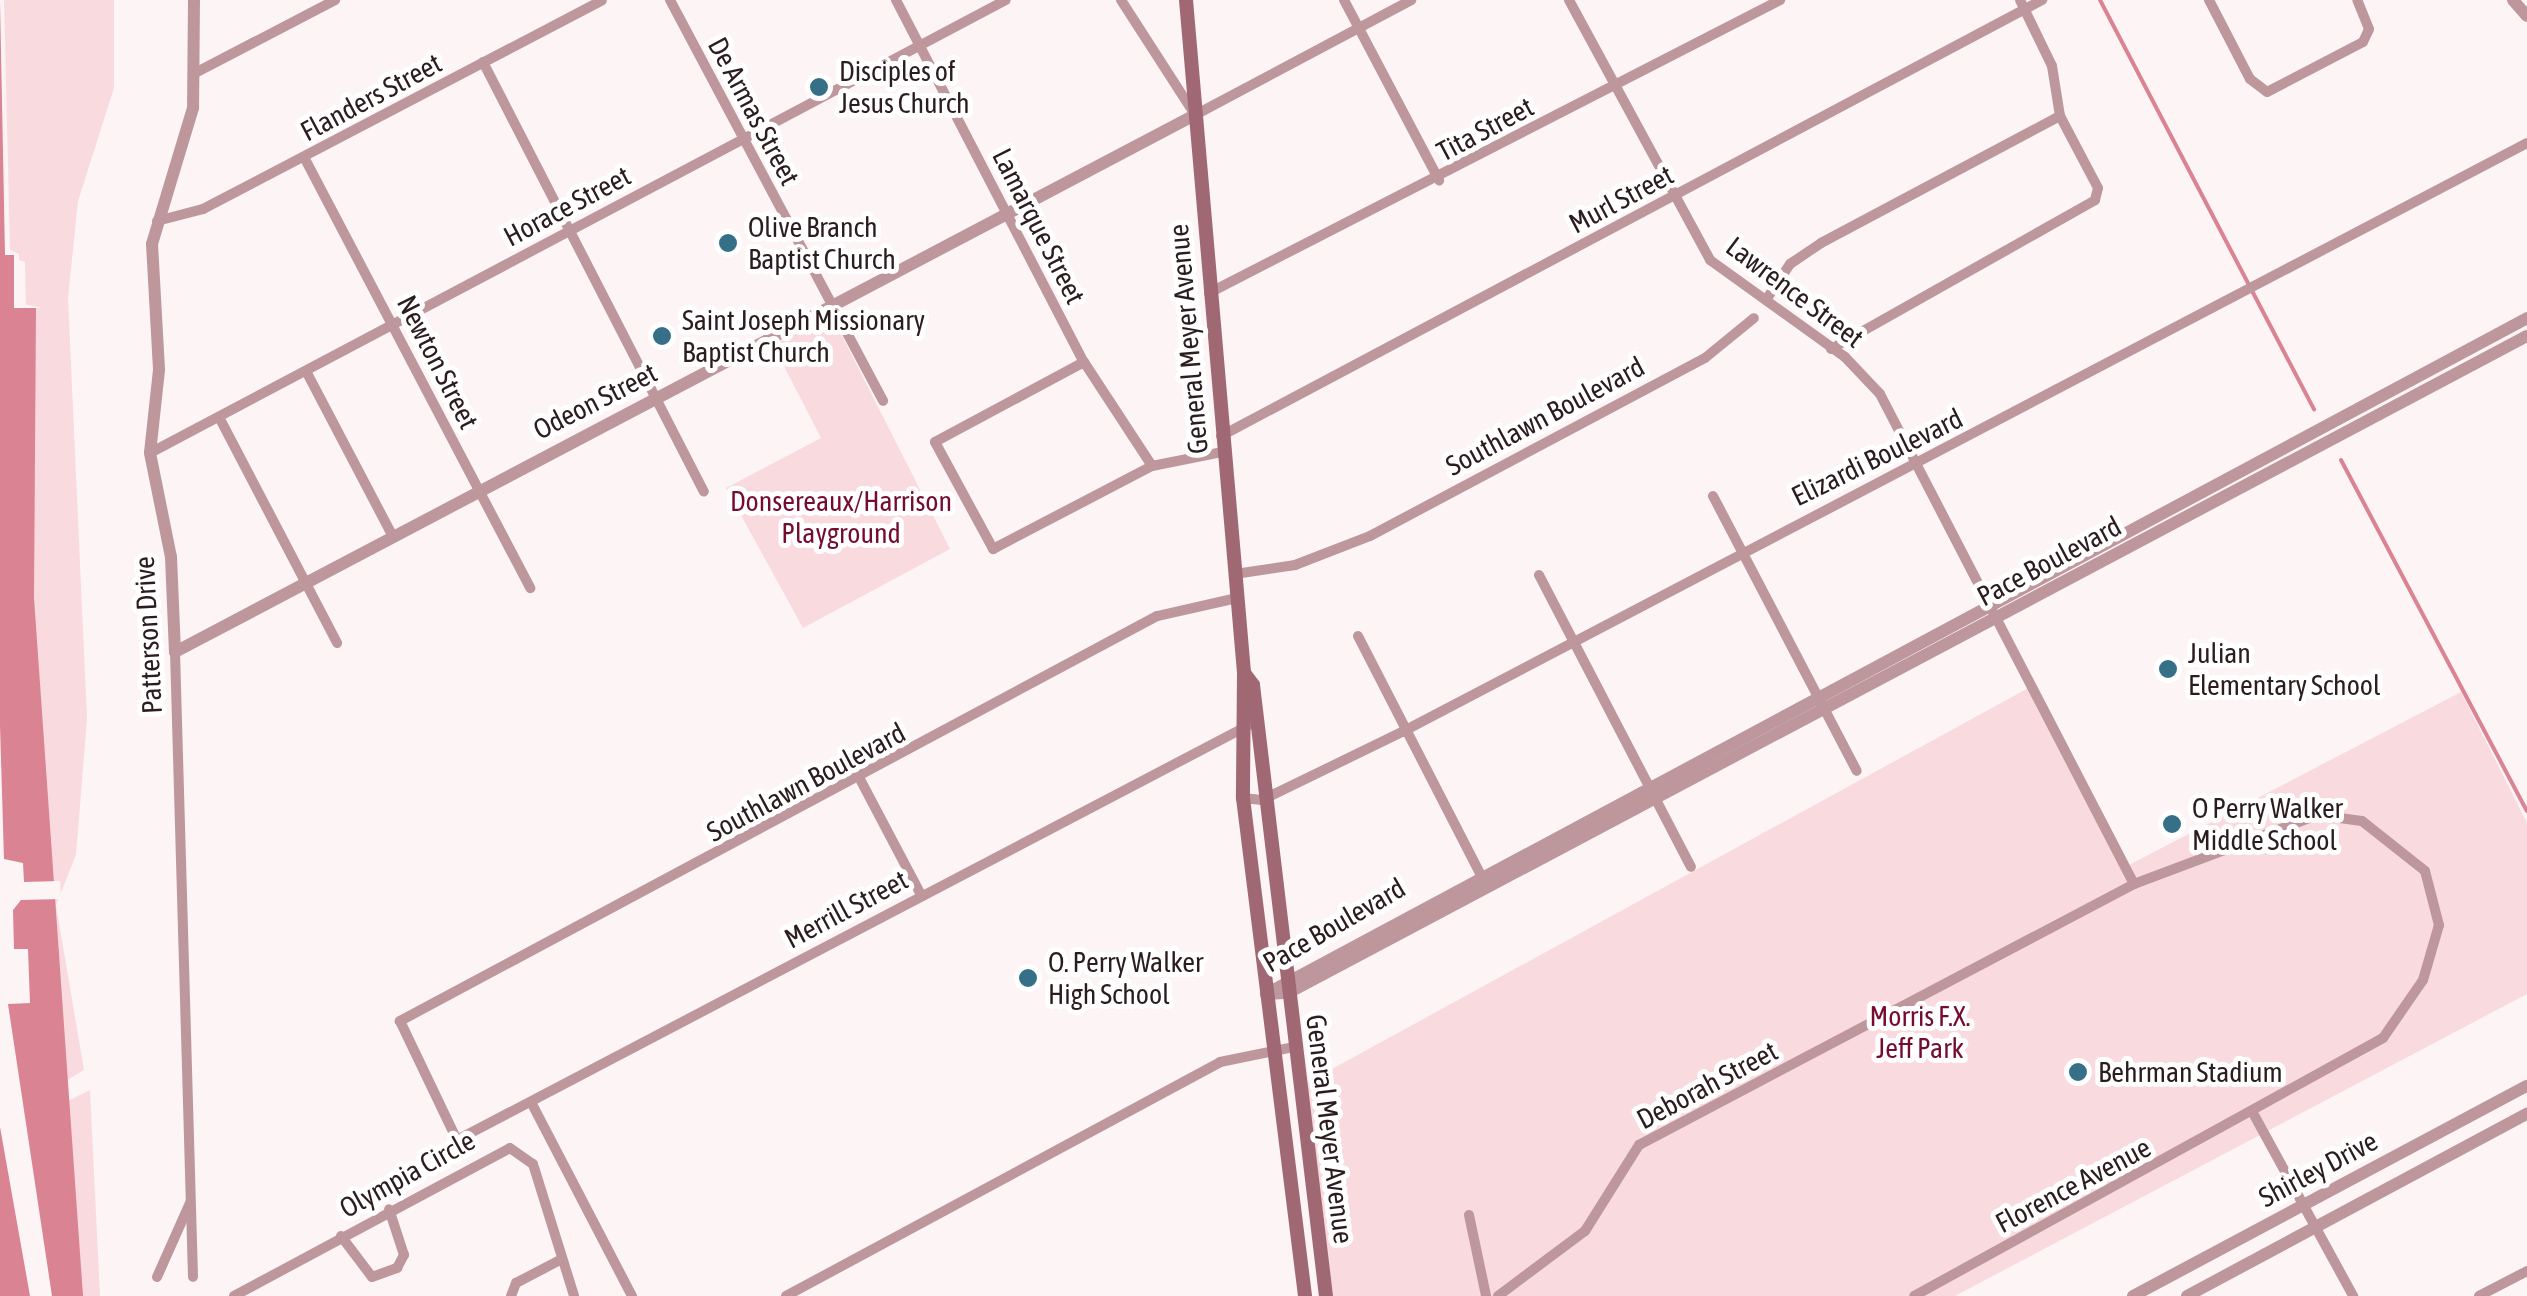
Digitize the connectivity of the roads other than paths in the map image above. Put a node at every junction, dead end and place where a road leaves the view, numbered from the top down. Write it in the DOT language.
graph roads {
  1 [pos="194,0"];
  2 [pos="335,0"];
  3 [pos="602,0"];
  4 [pos="670,0"];
  5 [pos="896,0"];
  6 [pos="1006,0"];
  7 [pos="1121,0"];
  8 [pos="1186,0"];
  9 [pos="1344,0"];
  10 [pos="1411,0"];
  11 [pos="1569,0"];
  12 [pos="1780,0"];
  13 [pos="2042,0"];
  14 [pos="2209,0"];
  15 [pos="2357,0"];
  16 [pos="2514,0"];
  17 [pos="2023,4"];
  18 [pos="2527,16"];
  19 [pos="1359,27"];
  20 [pos="920,45"];
  21 [pos="483,62"];
  22 [pos="195,73"];
  23 [pos="1614,86"];
  24 [pos="1196,115"];
  25 [pos="2060,116"];
  26 [pos="744,138"];
  27 [pos="2527,143"];
  28 [pos="304,158"];
  29 [pos="1439,180"];
  30 [pos="1672,197"];
  31 [pos="1006,210"];
  32 [pos="156,221"];
  33 [pos="570,230"];
  34 [pos="1209,293"];
  35 [pos="1766,300"];
  36 [pos="832,304"];
  37 [pos="1754,318"];
  38 [pos="2527,318"];
  39 [pos="393,323"];
  40 [pos="2498,333"];
  41 [pos="2527,336"];
  42 [pos="2505,348"];
  43 [pos="1831,349"];
  44 [pos="1084,362"];
  45 [pos="306,370"];
  46 [pos="656,398"];
  47 [pos="883,401"];
  48 [pos="2345,415"];
  49 [pos="219,417"];
  50 [pos="2352,429"];
  51 [pos="1221,444"];
  52 [pos="150,453"];
  53 [pos="1915,462"];
  54 [pos="1152,466"];
  55 [pos="479,489"];
  56 [pos="704,492"];
  57 [pos="1713,496"];
  58 [pos="2146,520"];
  59 [pos="2154,534"];
  60 [pos="393,537"];
  61 [pos="1741,550"];
  62 [pos="1235,574"];
  63 [pos="1539,575"];
  64 [pos="305,584"];
  65 [pos="530,588"];
  66 [pos="1237,598"];
  67 [pos="1987,603"];
  68 [pos="1994,618"];
  69 [pos="1358,636"];
  70 [pos="1572,638"];
  71 [pos="337,643"];
  72 [pos="174,652"];
  73 [pos="1244,673"];
  74 [pos="1817,692"];
  75 [pos="1825,707"];
  76 [pos="1238,725"];
  77 [pos="1256,725"];
  78 [pos="1402,732"];
  79 [pos="1857,771"];
  80 [pos="861,781"];
  81 [pos="1647,782"];
  82 [pos="1654,797"];
  83 [pos="1244,798"];
  84 [pos="1262,800"];
  85 [pos="1691,867"];
  86 [pos="1480,872"];
  87 [pos="2134,884"];
  88 [pos="1487,886"];
  89 [pos="920,895"];
  90 [pos="1285,976"];
  91 [pos="1288,993"];
  92 [pos="1266,994"];
  93 [pos="1273,1047"];
  94 [pos="1294,1047"];
  95 [pos="2527,1086"];
  96 [pos="531,1102"];
  97 [pos="2253,1112"];
  98 [pos="2527,1114"];
  99 [pos="457,1140"];
  100 [pos="192,1198"];
  101 [pos="2304,1205"];
  102 [pos="389,1208"];
  103 [pos="1469,1215"];
  104 [pos="2316,1227"];
  105 [pos="342,1236"];
  106 [pos="562,1258"];
  107 [pos="2527,1271"];
  108 [pos="156,1277"];
  109 [pos="193,1278"];
  110 [pos="1918,1295"];
  111 [pos="234,1296"];
  112 [pos="511,1296"];
  113 [pos="574,1296"];
  114 [pos="632,1296"];
  115 [pos="786,1296"];
  116 [pos="1305,1296"];
  117 [pos="1326,1296"];
  118 [pos="1486,1296"];
  119 [pos="1498,1296"];
  120 [pos="2133,1296"];
  121 [pos="2187,1296"];
  122 [pos="2353,1296"];
  123 [pos="2479,1296"];
  1 -- 22 [label="street, Patterson Drive"];
  2 -- 22 [label="street"];
  3 -- 21 [label="street, Flanders Street"];
  4 -- 26 [label="street, De Armas Street"];
  5 -- 20 [label="street, Lamarque Street"];
  6 -- 20 [label="street, Horace Street"];
  7 -- 24 [label="street"];
  8 -- 24 [label="main road, General Meyer Avenue"];
  9 -- 19 [label="street"];
  10 -- 19 [label="street, Odeon Street"];
  11 -- 23 [label="street, Lawrence Street"];
  12 -- 23 [label="street, Tita Street"];
  13 -- 17 [label="street, Murl Street"];
  14 -- 15 [label="street"];
  16 -- 18 [label="street"];
  17 -- 25 [label="street"];
  17 -- 30 [label="street, Murl Street"];
  19 -- 24 [label="street, Odeon Street"];
  19 -- 29 [label="street"];
  20 -- 26 [label="street, Horace Street"];
  20 -- 31 [label="street, Lamarque Street"];
  21 -- 28 [label="street, Flanders Street"];
  21 -- 33 [label="street"];
  22 -- 32 [label="street, Patterson Drive"];
  23 -- 29 [label="street, Tita Street"];
  23 -- 30 [label="street, Lawrence Street"];
  24 -- 31 [label="street, Odeon Street"];
  24 -- 34 [label="main road, General Meyer Avenue"];
  25 -- 35 [label="street"];
  25 -- 43 [label="street"];
  26 -- 33 [label="street, Horace Street"];
  26 -- 36 [label="street, De Armas Street"];
  27 -- 53 [label="street, Elizardi Boulevard"];
  28 -- 32 [label="street, Flanders Street"];
  28 -- 39 [label="street, Newton Street"];
  29 -- 34 [label="street, Tita Street"];
  30 -- 35 [label="street, Lawrence Street"];
  30 -- 51 [label="street, Murl Street"];
  31 -- 36 [label="street, Odeon Street"];
  31 -- 44 [label="street, Lamarque Street"];
  32 -- 52 [label="street, Patterson Drive"];
  33 -- 39 [label="street, Horace Street"];
  33 -- 46 [label="street"];
  34 -- 51 [label="main road, General Meyer Avenue"];
  35 -- 43 [label="street, Lawrence Street"];
  36 -- 46 [label="street, Odeon Street"];
  36 -- 47 [label="street, De Armas Street"];
  37 -- 62 [label="street, Southlawn Boulevard"];
  38 -- 40 [label="street, Pace Boulevard"];
  39 -- 45 [label="street, Horace Street"];
  39 -- 55 [label="street, Newton Street"];
  40 -- 42 [label="street"];
  40 -- 48 [label="street, Pace Boulevard"];
  41 -- 42 [label="street, Pace Boulevard"];
  42 -- 50 [label="street, Pace Boulevard"];
  43 -- 53 [label="street, Lawrence Street"];
  44 -- 54 [label="street, Lamarque Street"];
  44 -- 54 [label="street, Murl Street"];
  45 -- 49 [label="street, Horace Street"];
  45 -- 60 [label="street"];
  46 -- 55 [label="street, Odeon Street"];
  46 -- 56 [label="street"];
  48 -- 50 [label="street"];
  48 -- 58 [label="street, Pace Boulevard"];
  49 -- 52 [label="street, Horace Street"];
  49 -- 64 [label="street"];
  50 -- 59 [label="street, Pace Boulevard"];
  51 -- 54 [label="street, Murl Street"];
  51 -- 62 [label="main road, General Meyer Avenue"];
  52 -- 72 [label="street, Patterson Drive"];
  53 -- 61 [label="street, Elizardi Boulevard"];
  53 -- 67 [label="street, Lawrence Street"];
  55 -- 60 [label="street, Odeon Street"];
  55 -- 65 [label="street, Newton Street"];
  57 -- 61 [label="street"];
  58 -- 59 [label="street"];
  58 -- 67 [label="street, Pace Boulevard"];
  59 -- 68 [label="street, Pace Boulevard"];
  60 -- 64 [label="street, Odeon Street"];
  61 -- 70 [label="street, Elizardi Boulevard"];
  61 -- 74 [label="street"];
  62 -- 66 [label="main road, General Meyer Avenue"];
  63 -- 70 [label="street"];
  64 -- 71 [label="street"];
  64 -- 72 [label="street, Odeon Street"];
  66 -- 73 [label="main road, General Meyer Avenue"];
  66 -- 80 [label="street, Southlawn Boulevard"];
  67 -- 68 [label="street, Lawrence Street"];
  67 -- 74 [label="street, Pace Boulevard"];
  68 -- 75 [label="street, Pace Boulevard"];
  68 -- 87 [label="street, Lawrence Street"];
  69 -- 78 [label="street"];
  70 -- 78 [label="street, Elizardi Boulevard"];
  70 -- 81 [label="street"];
  72 -- 100 [label="street, Patterson Drive"];
  73 -- 76 [label="main road, General Meyer Avenue"];
  73 -- 77 [label="main road, General Meyer Avenue"];
  74 -- 75 [label="street"];
  74 -- 81 [label="street, Pace Boulevard"];
  75 -- 79 [label="street"];
  75 -- 82 [label="street, Pace Boulevard"];
  76 -- 77 [label="street, Merrill Street"];
  76 -- 83 [label="main road, General Meyer Avenue"];
  76 -- 89 [label="street, Merrill Street"];
  77 -- 84 [label="main road, General Meyer Avenue"];
  78 -- 84 [label="street, Elizardi Boulevard"];
  78 -- 86 [label="street"];
  80 -- 89 [label="street"];
  80 -- 99 [label="street, Southlawn Boulevard"];
  81 -- 82 [label="street"];
  81 -- 86 [label="street, Pace Boulevard"];
  82 -- 85 [label="street"];
  82 -- 88 [label="street, Pace Boulevard"];
  83 -- 84 [label="street"];
  83 -- 92 [label="main road, General Meyer Avenue"];
  84 -- 90 [label="main road, General Meyer Avenue"];
  86 -- 88 [label="street"];
  86 -- 90 [label="street, Pace Boulevard"];
  87 -- 97 [label="street"];
  87 -- 119 [label="street, Deborah Street"];
  88 -- 91 [label="street, Pace Boulevard"];
  89 -- 96 [label="street, Merrill Street"];
  90 -- 91 [label="main road, General Meyer Avenue"];
  90 -- 92 [label="street, Pace Boulevard"];
  91 -- 92 [label="street, Pace Boulevard"];
  91 -- 94 [label="main road, General Meyer Avenue"];
  92 -- 93 [label="main road, General Meyer Avenue"];
  93 -- 94 [label="street"];
  93 -- 115 [label="street"];
  93 -- 116 [label="main road, General Meyer Avenue"];
  94 -- 117 [label="main road, General Meyer Avenue"];
  95 -- 101 [label="street, Shirley Drive"];
  96 -- 99 [label="street, Merrill Street"];
  96 -- 114 [label="street"];
  97 -- 101 [label="street"];
  97 -- 110 [label="street, Florence Avenue"];
  98 -- 104 [label="street, Shirley Drive"];
  100 -- 108 [label="street"];
  100 -- 109 [label="street, Patterson Drive"];
  101 -- 104 [label="street"];
  101 -- 120 [label="street, Shirley Drive"];
  102 -- 105 [label="street, Olympia Circle"];
  102 -- 105 [label="street"];
  102 -- 106 [label="street, Olympia Circle"];
  103 -- 118 [label="street"];
  104 -- 121 [label="street, Shirley Drive"];
  104 -- 122 [label="street"];
  105 -- 111 [label="street, Olympia Circle"];
  106 -- 112 [label="street"];
  106 -- 113 [label="street, Olympia Circle"];
  107 -- 123 [label="street"];
}
